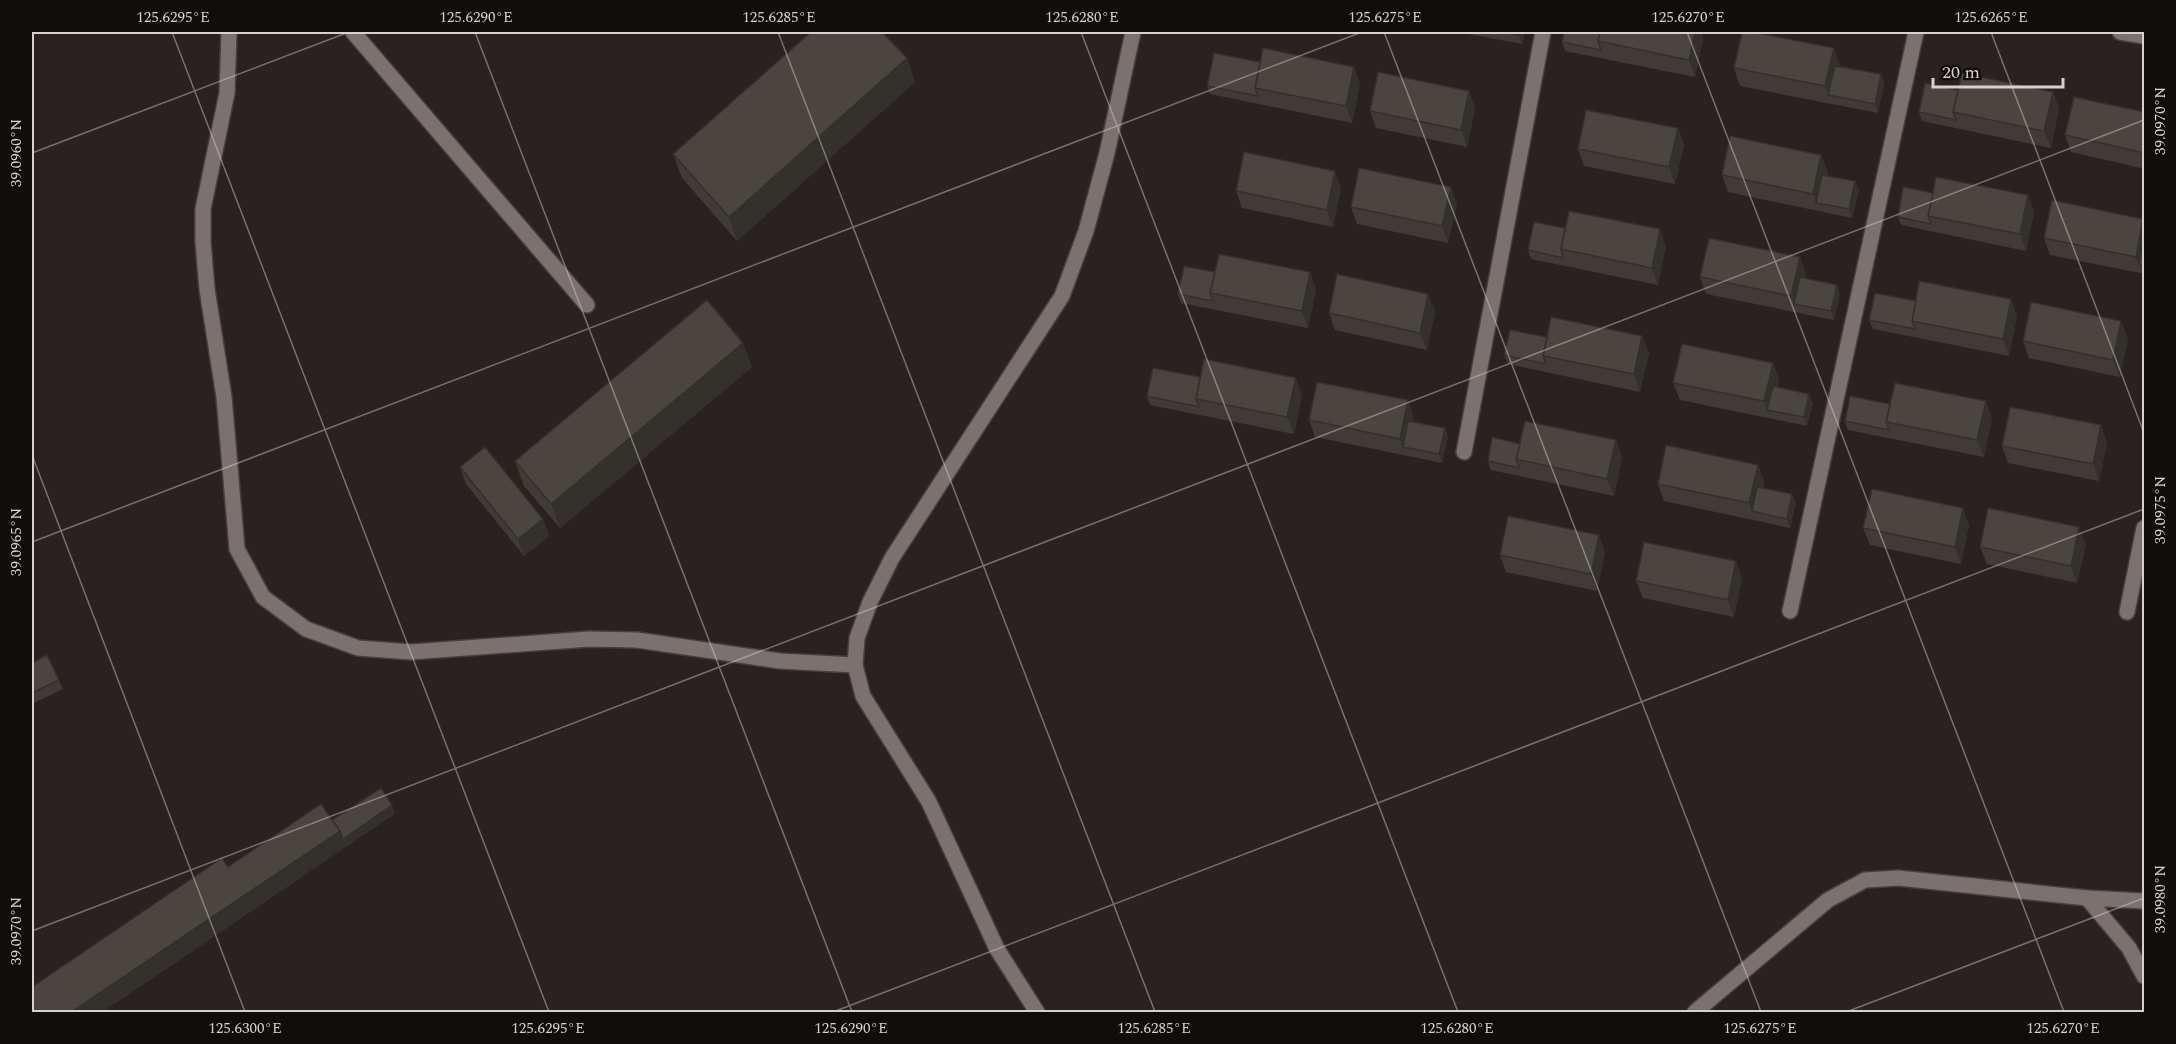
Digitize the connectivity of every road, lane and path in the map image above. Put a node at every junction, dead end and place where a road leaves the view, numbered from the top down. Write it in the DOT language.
graph roads {
  1 [pos="229,32"];
  2 [pos="353,32"];
  3 [pos="1133,32"];
  4 [pos="1543,32"];
  5 [pos="1916,32"];
  6 [pos="2120,32"];
  7 [pos="2145,36"];
  8 [pos="587,305"];
  9 [pos="1464,452"];
  10 [pos="2145,528"];
  11 [pos="1790,611"];
  12 [pos="2127,612"];
  13 [pos="855,665"];
  14 [pos="2087,898"];
  15 [pos="2145,901"];
  16 [pos="2145,976"];
  17 [pos="1037,1012"];
  18 [pos="1695,1012"];
  1 -- 13 [label="street"];
  2 -- 8 [label="street"];
  3 -- 13 [label="street"];
  4 -- 9 [label="street"];
  5 -- 11 [label="street"];
  6 -- 7 [label="street"];
  10 -- 12 [label="street"];
  13 -- 17 [label="street"];
  14 -- 15 [label="street"];
  14 -- 16 [label="street"];
  14 -- 18 [label="street"];
}
